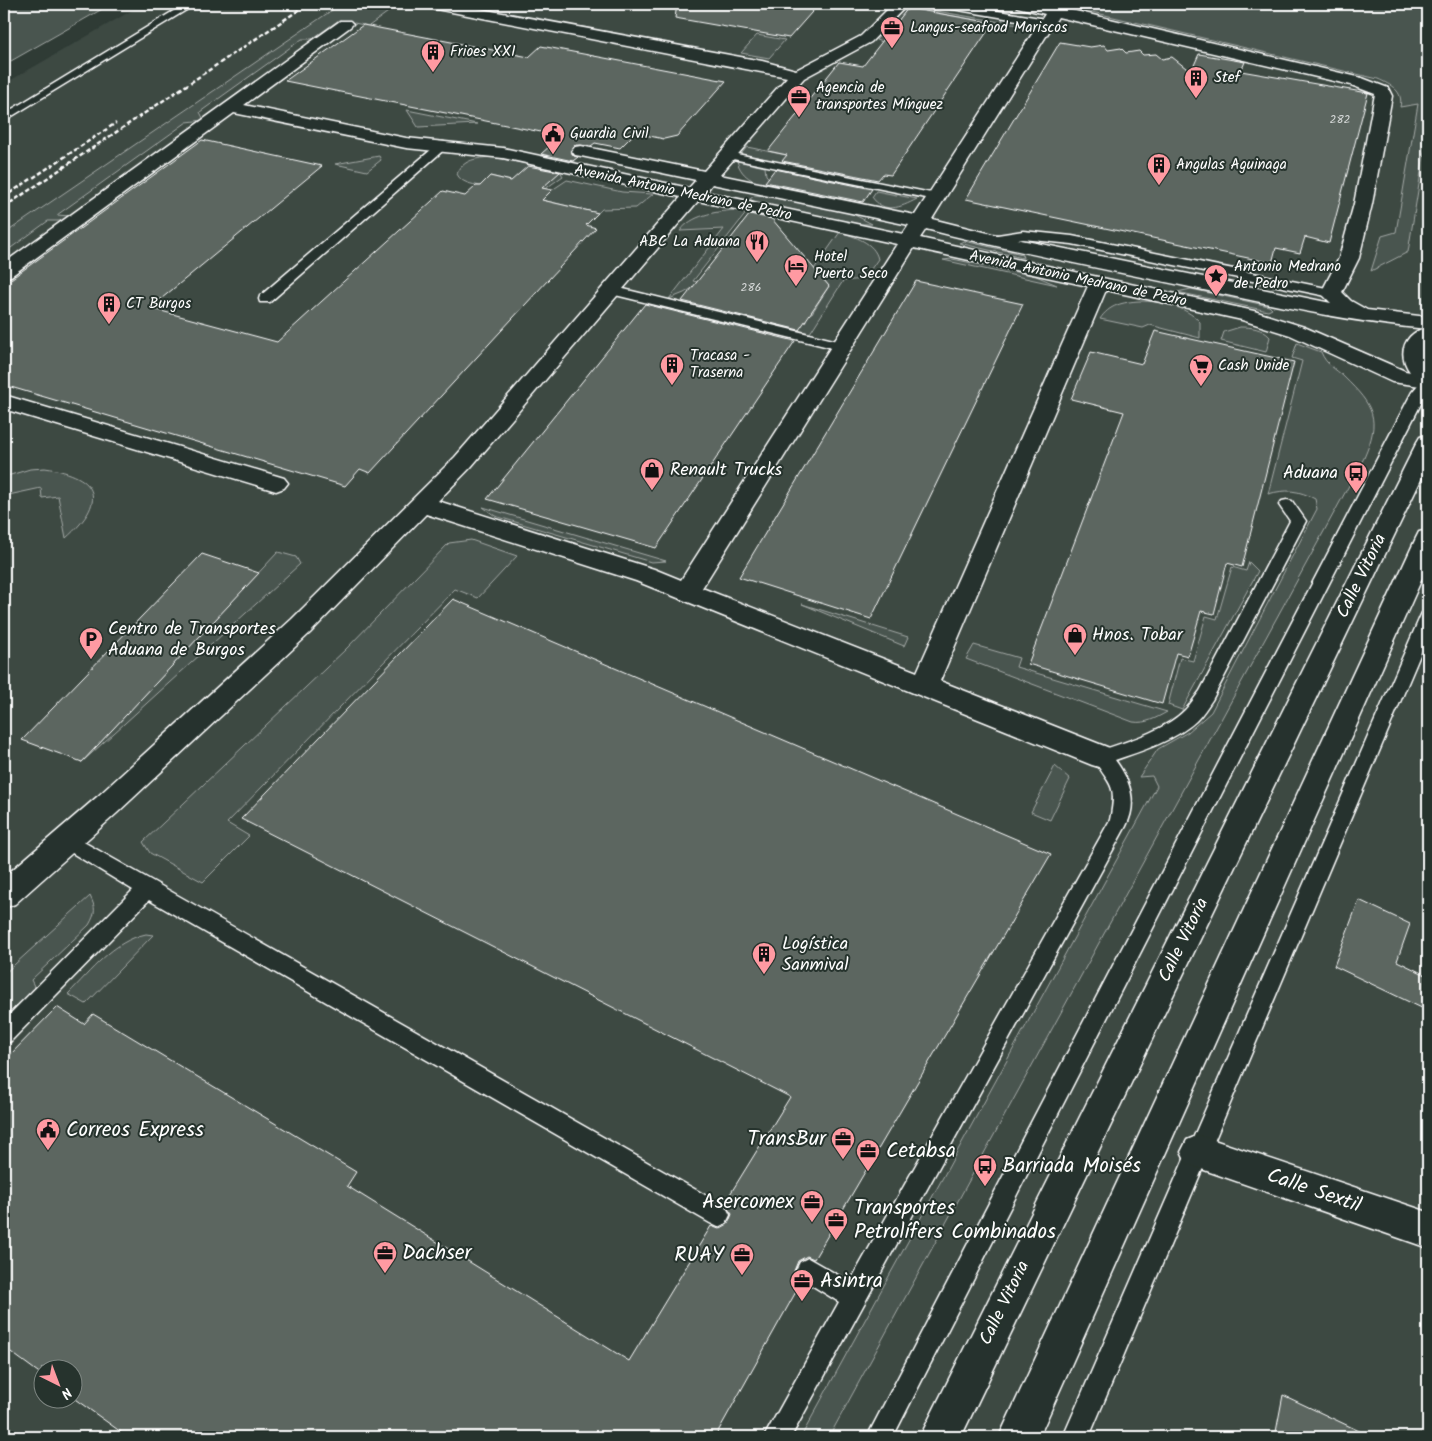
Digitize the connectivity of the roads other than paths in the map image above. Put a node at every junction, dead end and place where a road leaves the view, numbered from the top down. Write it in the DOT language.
graph roads {
  1 [pos="191,4"];
  2 [pos="431,4"];
  3 [pos="900,4"];
  4 [pos="941,4"];
  5 [pos="1022,4"];
  6 [pos="1050,16"];
  7 [pos="346,24"];
  8 [pos="798,75"];
  9 [pos="229,107"];
  10 [pos="4,118"];
  11 [pos="499,136"];
  12 [pos="443,145"];
  13 [pos="562,147"];
  14 [pos="727,155"];
  15 [pos="707,177"];
  16 [pos="690,195"];
  17 [pos="936,198"];
  18 [pos="920,222"];
  19 [pos="991,240"];
  20 [pos="908,242"];
  21 [pos="4,272"];
  22 [pos="1099,284"];
  23 [pos="611,290"];
  24 [pos="1331,293"];
  25 [pos="265,299"];
  26 [pos="1364,316"];
  27 [pos="1428,324"];
  28 [pos="1428,333"];
  29 [pos="841,346"];
  30 [pos="1428,381"];
  31 [pos="4,402"];
  32 [pos="1428,442"];
  33 [pos="276,483"];
  34 [pos="422,504"];
  35 [pos="1287,505"];
  36 [pos="1428,538"];
  37 [pos="688,591"];
  38 [pos="1428,617"];
  39 [pos="924,687"];
  40 [pos="1102,757"];
  41 [pos="66,840"];
  42 [pos="148,889"];
  43 [pos="4,895"];
  44 [pos="4,1034"];
  45 [pos="1199,1152"];
  46 [pos="718,1215"];
  47 [pos="1428,1230"];
  48 [pos="808,1270"];
  49 [pos="854,1298"];
  50 [pos="777,1437"];
  51 [pos="880,1437"];
  52 [pos="940,1437"];
  53 [pos="1019,1437"];
  54 [pos="1076,1437"];
  1 -- 10 [label="lane"];
  2 -- 8 [label="main road"];
  3 -- 8 [label="main road"];
  4 -- 6 [label="lane"];
  5 -- 6 [label="main road"];
  6 -- 17 [label="main road"];
  6 -- 24 [label="main road"];
  7 -- 9 [label="main road"];
  8 -- 14 [label="main road"];
  9 -- 12 [label="main road"];
  9 -- 21 [label="main road"];
  11 -- 12 [label="main road"];
  12 -- 16 [label="main road, Avenida Antonio Medrano de Pedro"];
  12 -- 25 [label="lane"];
  13 -- 15 [label="main road, Avenida Antonio Medrano de Pedro"];
  14 -- 15 [label="main road"];
  14 -- 17 [label="lane"];
  15 -- 16 [label="main road"];
  15 -- 18 [label="main road, Avenida Antonio Medrano de Pedro"];
  16 -- 20 [label="main road, Avenida Antonio Medrano de Pedro"];
  16 -- 23 [label="main road"];
  17 -- 18 [label="main road"];
  18 -- 19 [label="main road, Avenida Antonio Medrano de Pedro"];
  18 -- 20 [label="main road"];
  19 -- 24 [label="lane"];
  19 -- 26 [label="main road, Avenida Antonio Medrano de Pedro"];
  20 -- 22 [label="main road, Avenida Antonio Medrano de Pedro"];
  20 -- 29 [label="main road"];
  22 -- 30 [label="main road, Avenida Antonio Medrano de Pedro"];
  22 -- 39 [label="main road"];
  23 -- 29 [label="lane"];
  23 -- 34 [label="main road"];
  24 -- 26 [label="main road"];
  26 -- 27 [label="main road, Avenida Antonio Medrano de Pedro"];
  28 -- 30 [label="main road"];
  29 -- 37 [label="main road"];
  30 -- 51 [label="lane"];
  31 -- 33 [label="main road"];
  32 -- 52 [label="main road, Calle Vitoria"];
  34 -- 37 [label="main road"];
  34 -- 41 [label="main road"];
  35 -- 40 [label="lane"];
  36 -- 53 [label="main road"];
  37 -- 39 [label="main road"];
  38 -- 45 [label="lane"];
  39 -- 40 [label="main road"];
  40 -- 49 [label="lane"];
  41 -- 42 [label="lane"];
  41 -- 43 [label="main road"];
  42 -- 44 [label="lane"];
  42 -- 46 [label="lane"];
  45 -- 47 [label="main road, Calle Sextil"];
  45 -- 54 [label="lane"];
  48 -- 49 [label="lane"];
  49 -- 50 [label="lane"];
}
